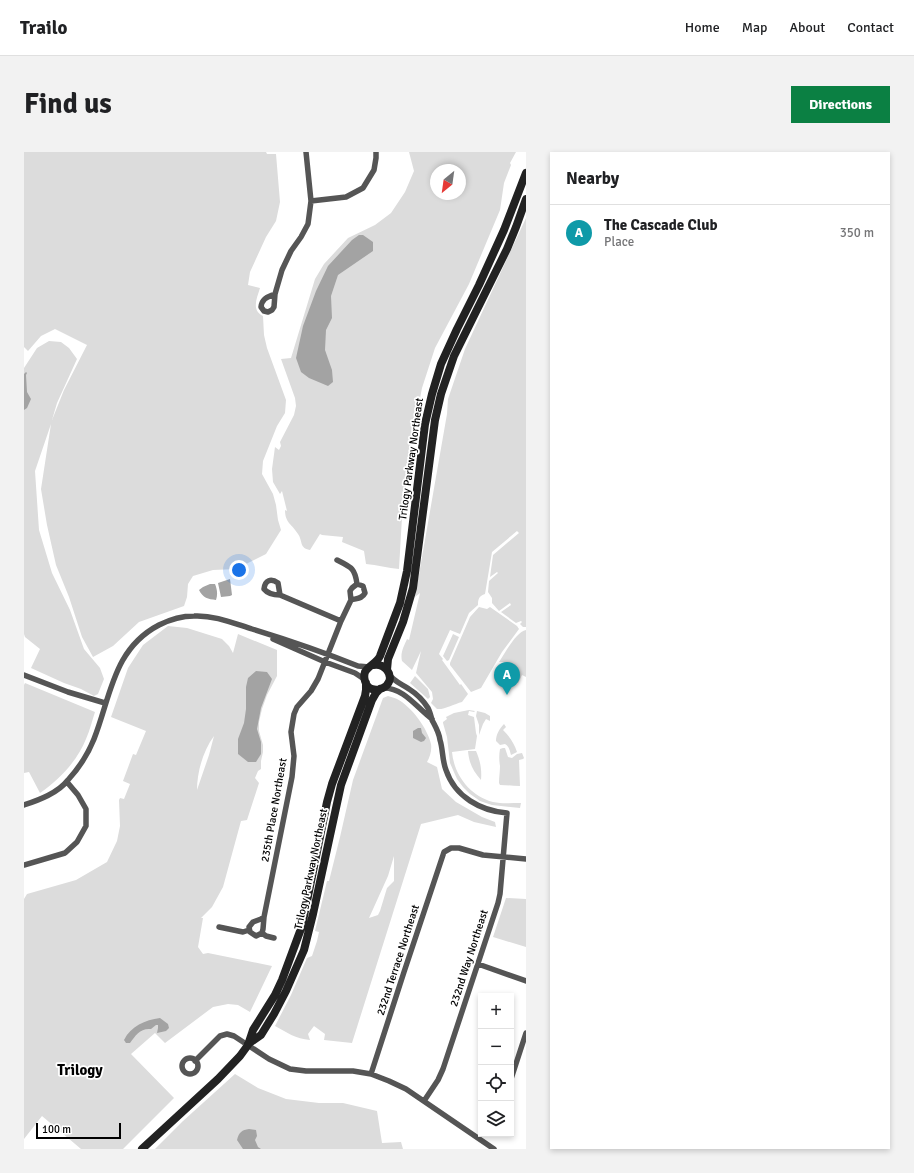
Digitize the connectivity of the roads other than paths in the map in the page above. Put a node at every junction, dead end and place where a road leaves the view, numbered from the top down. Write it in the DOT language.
graph roads {
  1 [pos="306,152"];
  2 [pos="376,152"];
  3 [pos="526,173"];
  4 [pos="526,199"];
  5 [pos="311,201"];
  6 [pos="275,294"];
  7 [pos="337,560"];
  8 [pos="357,584"];
  9 [pos="280,595"];
  10 [pos="351,600"];
  11 [pos="341,621"];
  12 [pos="249,628"];
  13 [pos="328,654"];
  14 [pos="325,662"];
  15 [pos="371,666"];
  16 [pos="388,672"];
  17 [pos="24,675"];
  18 [pos="365,681"];
  19 [pos="382,689"];
  20 [pos="105,703"];
  21 [pos="432,720"];
  22 [pos="67,782"];
  23 [pos="24,805"];
  24 [pos="503,857"];
  25 [pos="526,859"];
  26 [pos="24,865"];
  27 [pos="264,917"];
  28 [pos="219,927"];
  29 [pos="249,930"];
  30 [pos="262,933"];
  31 [pos="274,938"];
  32 [pos="478,964"];
  33 [pos="526,981"];
  34 [pos="526,1033"];
  35 [pos="248,1045"];
  36 [pos="196,1061"];
  37 [pos="514,1070"];
  38 [pos="371,1074"];
  39 [pos="424,1101"];
  40 [pos="477,1137"];
  41 [pos="142,1149"];
  42 [pos="494,1149"];
  1 -- 5 [label="street"];
  2 -- 5 [label="street"];
  3 -- 15 [label="street, Trilogy Parkway Northeast"];
  4 -- 16 [label="street, Trilogy Parkway Northeast"];
  5 -- 6 [label="street"];
  7 -- 8 [label="street, 235th Place Northeast"];
  8 -- 10 [label="street, 235th Place Northeast"];
  8 -- 10 [label="street, 235th Place Northeast"];
  9 -- 11 [label="street"];
  10 -- 11 [label="street, 235th Place Northeast"];
  11 -- 13 [label="street, 235th Place Northeast"];
  12 -- 13 [label="street"];
  12 -- 14 [label="street"];
  12 -- 20 [label="street"];
  13 -- 14 [label="street, 235th Place Northeast"];
  13 -- 15 [label="street"];
  14 -- 18 [label="street"];
  14 -- 27 [label="street, 235th Place Northeast"];
  15 -- 16 [label="street"];
  15 -- 18 [label="street"];
  16 -- 19 [label="street"];
  16 -- 21 [label="street"];
  17 -- 20 [label="street"];
  18 -- 19 [label="street"];
  18 -- 35 [label="street, Trilogy Parkway Northeast"];
  19 -- 21 [label="street"];
  19 -- 35 [label="street, Trilogy Parkway Northeast"];
  20 -- 22 [label="street"];
  21 -- 24 [label="street, 232nd Way Northeast"];
  22 -- 23 [label="street"];
  22 -- 26 [label="street"];
  24 -- 25 [label="street"];
  24 -- 32 [label="street, 232nd Way Northeast"];
  24 -- 38 [label="street, 232nd Terrace Northeast"];
  27 -- 29 [label="street"];
  27 -- 30 [label="street, 235th Place Northeast"];
  28 -- 29 [label="street"];
  29 -- 30 [label="street"];
  30 -- 31 [label="street"];
  32 -- 33 [label="street"];
  32 -- 39 [label="street, 232nd Way Northeast"];
  34 -- 37 [label="street"];
  35 -- 36 [label="street"];
  35 -- 38 [label="street"];
  35 -- 41 [label="street, Trilogy Parkway Northeast"];
  38 -- 39 [label="street"];
  39 -- 40 [label="street"];
  40 -- 42 [label="street"];
}
